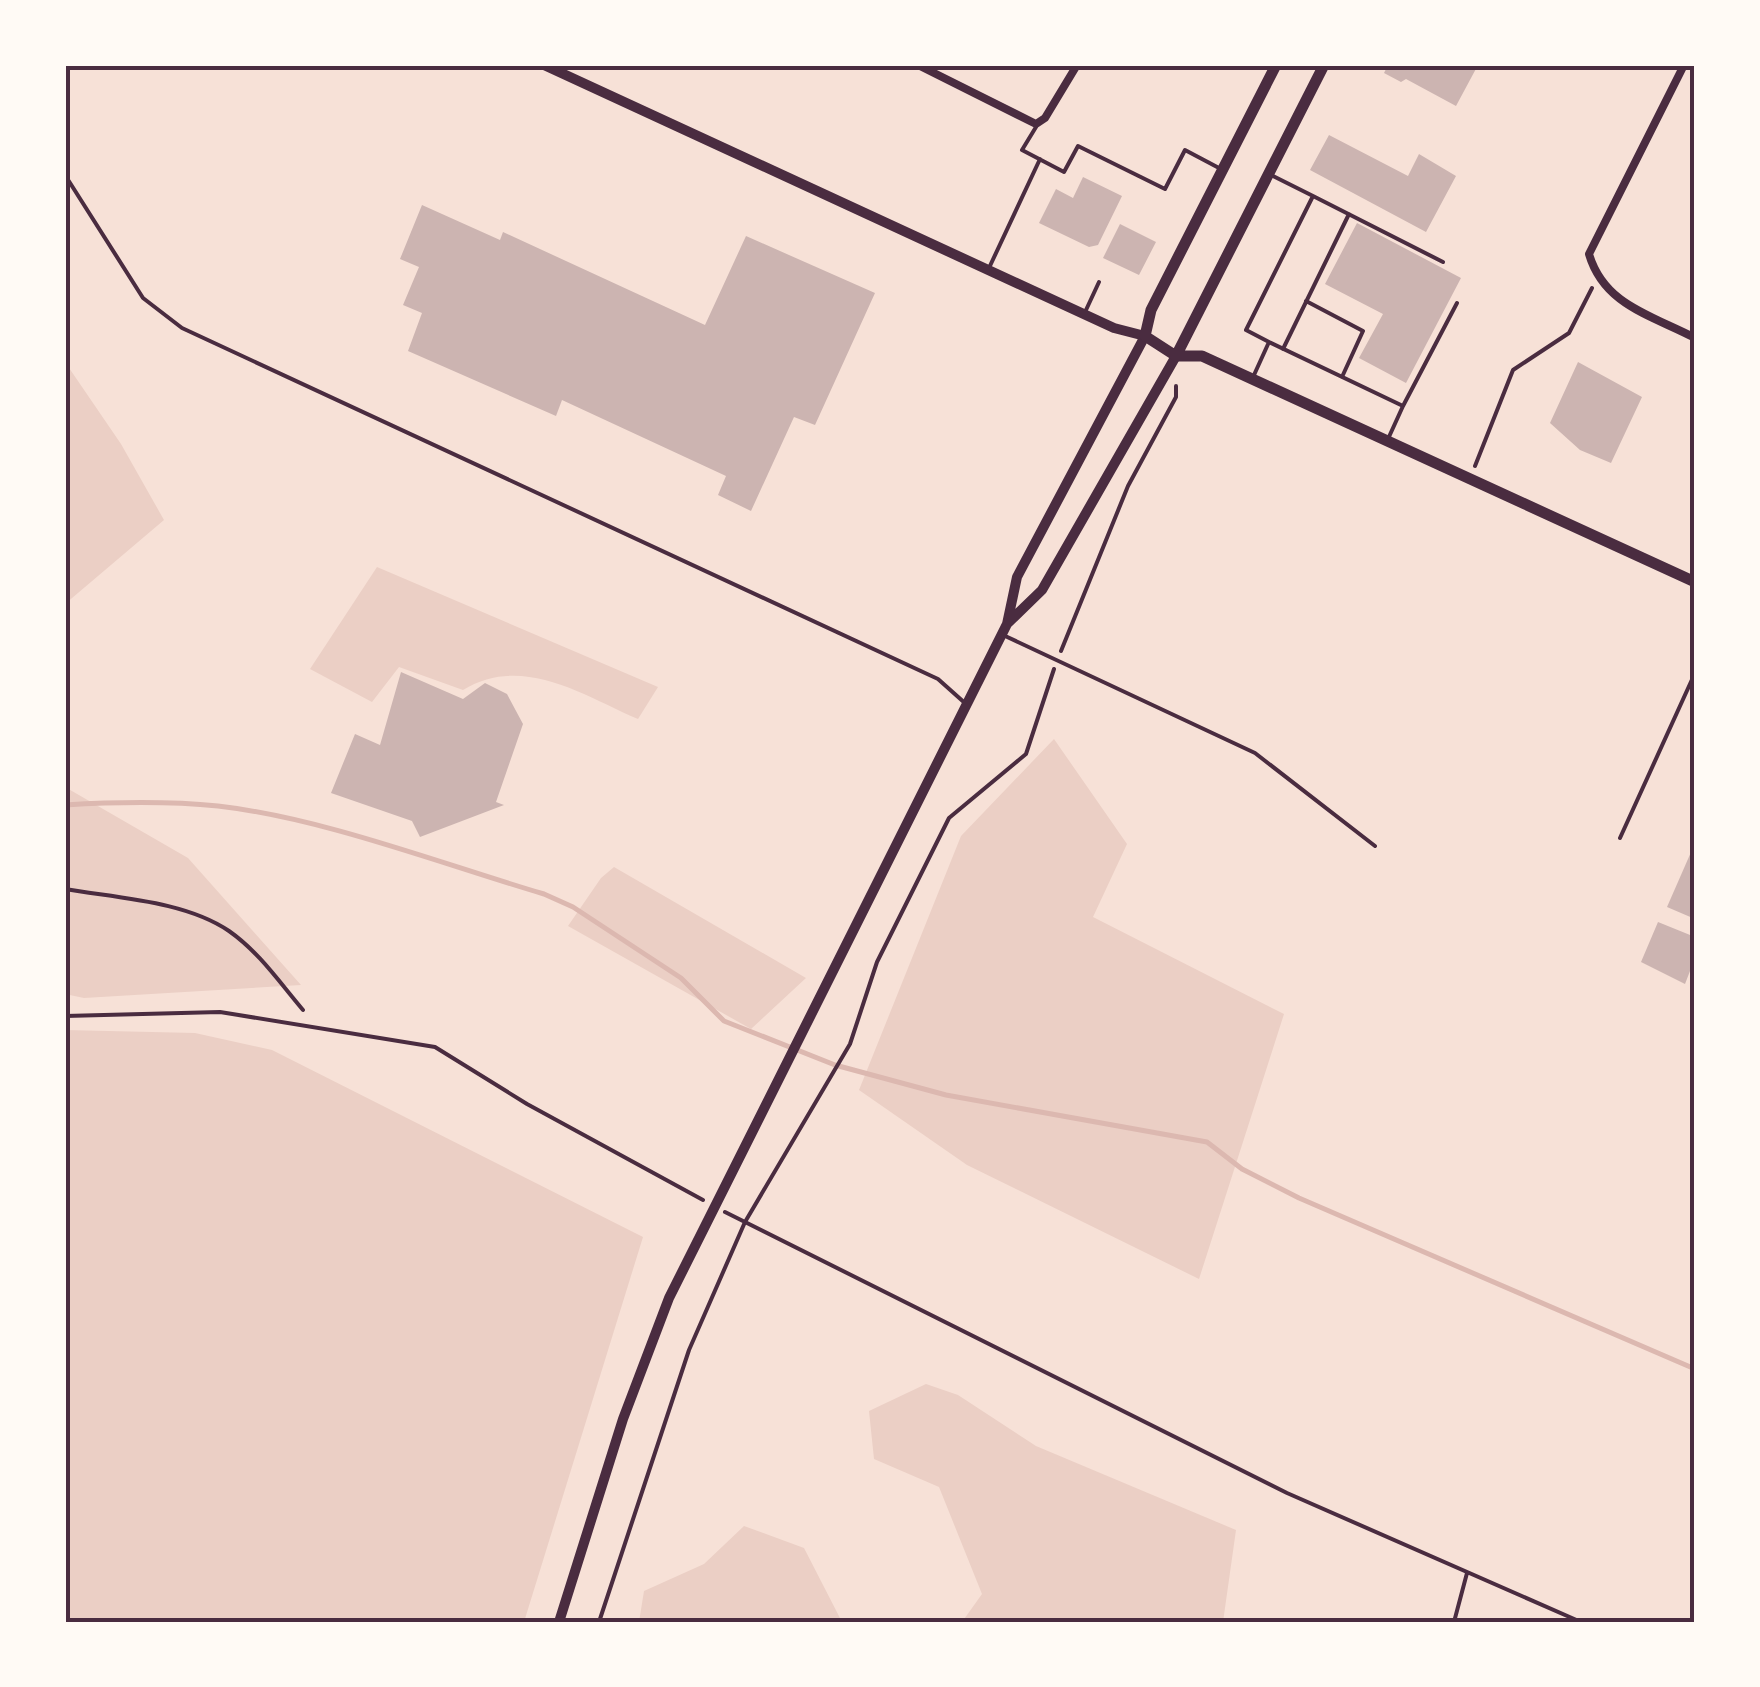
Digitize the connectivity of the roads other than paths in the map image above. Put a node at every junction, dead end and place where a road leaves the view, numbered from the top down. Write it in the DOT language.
graph roads {
  1 [pos="544,65"];
  2 [pos="918,65"];
  3 [pos="1077,65"];
  4 [pos="1276,65"];
  5 [pos="1324,65"];
  6 [pos="1684,65"];
  7 [pos="1038,123"];
  8 [pos="1040,159"];
  9 [pos="1223,170"];
  10 [pos="1268,174"];
  11 [pos="65,175"];
  12 [pos="1313,196"];
  13 [pos="1349,214"];
  14 [pos="1443,262"];
  15 [pos="988,270"];
  16 [pos="1100,282"];
  17 [pos="1306,301"];
  18 [pos="1457,303"];
  19 [pos="1084,314"];
  20 [pos="1146,336"];
  21 [pos="1695,338"];
  22 [pos="1269,342"];
  23 [pos="1283,349"];
  24 [pos="1176,356"];
  25 [pos="1342,377"];
  26 [pos="1252,379"];
  27 [pos="1403,406"];
  28 [pos="1387,442"];
  29 [pos="1695,582"];
  30 [pos="1004,629"];
  31 [pos="1695,673"];
  32 [pos="966,704"];
  33 [pos="1620,838"];
  34 [pos="1375,846"];
  35 [pos="558,1622"];
  1 -- 15 [label="street"];
  2 -- 7 [label="street"];
  3 -- 7 [label="street"];
  4 -- 9 [label="main road"];
  5 -- 10 [label="main road"];
  6 -- 21 [label="street"];
  7 -- 8 [label="lane"];
  8 -- 9 [label="lane"];
  8 -- 15 [label="lane"];
  9 -- 20 [label="main road"];
  10 -- 12 [label="lane"];
  10 -- 24 [label="main road"];
  11 -- 32 [label="lane"];
  12 -- 13 [label="lane"];
  12 -- 22 [label="lane"];
  13 -- 14 [label="lane"];
  13 -- 17 [label="lane"];
  15 -- 19 [label="street"];
  16 -- 19 [label="lane"];
  17 -- 23 [label="lane"];
  17 -- 25 [label="lane"];
  18 -- 27 [label="lane"];
  19 -- 20 [label="street"];
  20 -- 24 [label="main road"];
  20 -- 30 [label="street"];
  22 -- 23 [label="lane"];
  22 -- 26 [label="lane"];
  23 -- 25 [label="lane"];
  24 -- 26 [label="main road"];
  24 -- 30 [label="street"];
  25 -- 27 [label="lane"];
  26 -- 28 [label="main road"];
  27 -- 28 [label="lane"];
  28 -- 29 [label="main road"];
  30 -- 32 [label="street"];
  30 -- 34 [label="lane"];
  31 -- 33 [label="lane"];
  32 -- 35 [label="street"];
}
